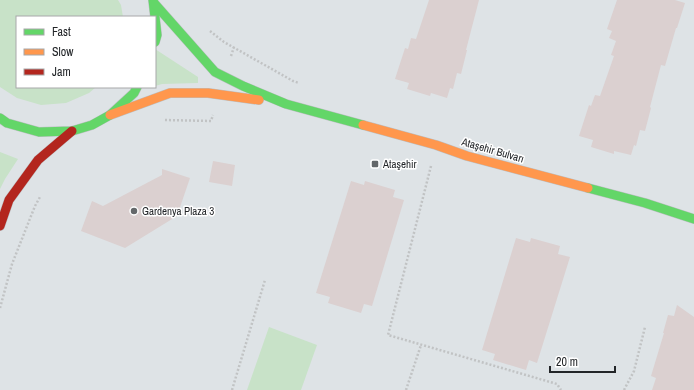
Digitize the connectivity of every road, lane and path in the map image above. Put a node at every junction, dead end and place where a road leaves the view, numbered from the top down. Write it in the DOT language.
graph roads {
  1 [pos="153,2"];
  2 [pos="154,16"];
  3 [pos="209,30"];
  4 [pos="234,47"];
  5 [pos="225,77"];
  6 [pos="300,83"];
  7 [pos="137,88"];
  8 [pos="219,95"];
  9 [pos="286,104"];
  10 [pos="110,115"];
  11 [pos="0,118"];
  12 [pos="164,120"];
  13 [pos="72,131"];
  14 [pos="436,145"];
  15 [pos="42,194"];
  16 [pos="694,220"];
  17 [pos="0,226"];
  18 [pos="265,280"];
  19 [pos="0,308"];
  20 [pos="644,327"];
  21 [pos="421,345"];
  22 [pos="232,390"];
  23 [pos="406,390"];
  24 [pos="561,390"];
  25 [pos="624,390"];
  1 -- 2 [label="street"];
  1 -- 5 [label="street, Ataşehir Bulvarı"];
  3 -- 4 [label="path"];
  4 -- 5 [label="path"];
  4 -- 6 [label="path"];
  5 -- 9 [label="street, Ataşehir Bulvarı"];
  7 -- 10 [label="street"];
  8 -- 9 [label="street, Ataşehir Bulvarı"];
  8 -- 10 [label="street, Ataşehir Bulvarı"];
  8 -- 12 [label="path"];
  9 -- 14 [label="street, Ataşehir Bulvarı"];
  10 -- 13 [label="street"];
  11 -- 13 [label="street"];
  13 -- 17 [label="street"];
  14 -- 16 [label="street, Ataşehir Bulvarı"];
  14 -- 21 [label="path"];
  15 -- 19 [label="path"];
  18 -- 22 [label="path"];
  20 -- 25 [label="path"];
  21 -- 23 [label="path"];
  21 -- 24 [label="path"];
}
